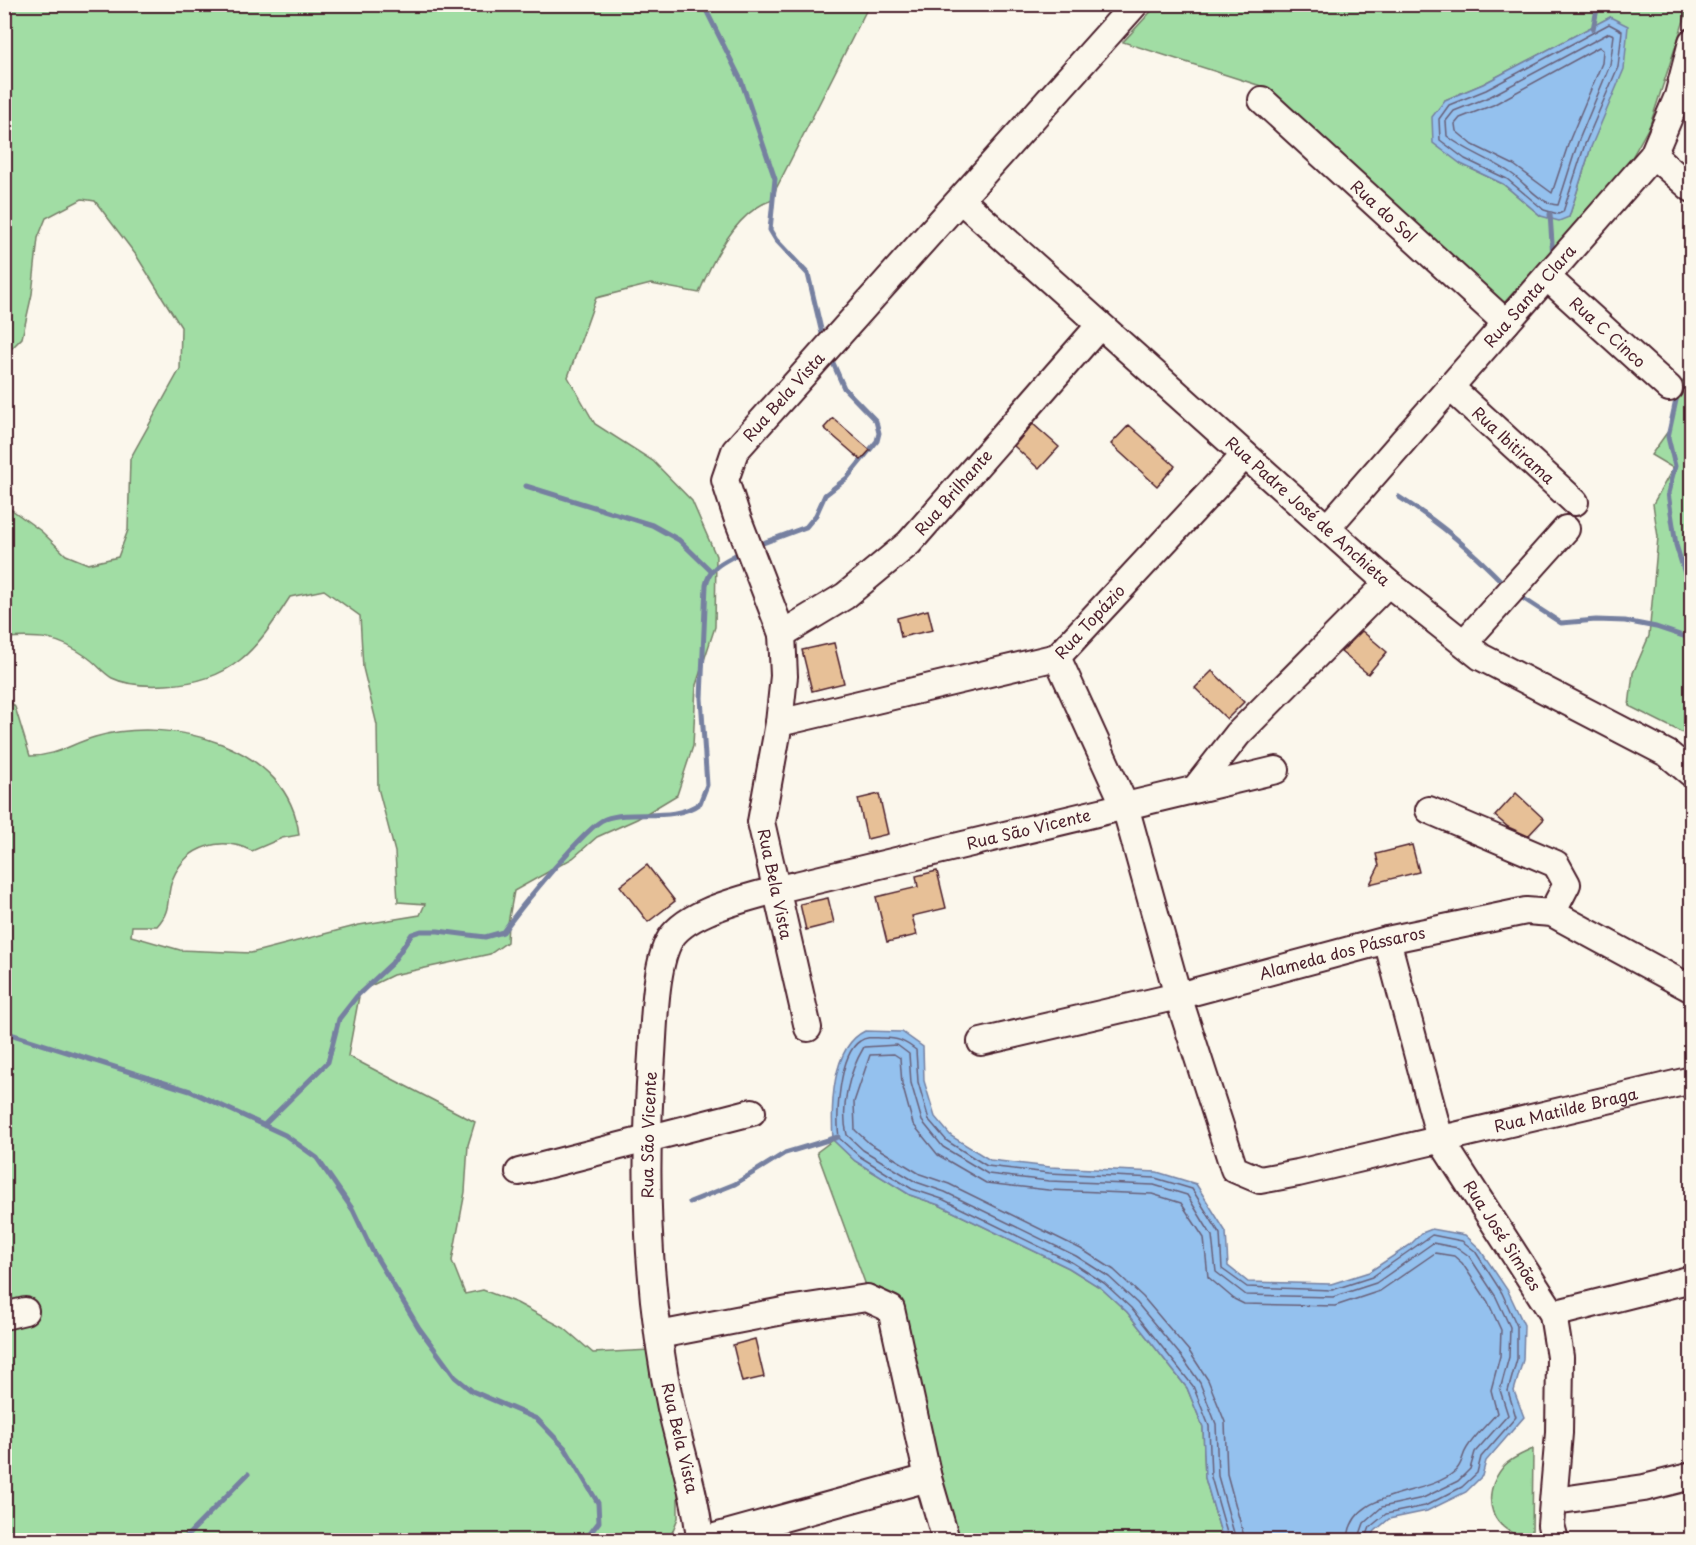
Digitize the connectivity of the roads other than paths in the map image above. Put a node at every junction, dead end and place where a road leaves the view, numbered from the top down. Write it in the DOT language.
graph roads {
  1 [pos="1135,4"];
  2 [pos="1692,42"];
  3 [pos="1262,100"];
  4 [pos="1653,155"];
  5 [pos="1692,189"];
  6 [pos="961,200"];
  7 [pos="1546,277"];
  8 [pos="1506,323"];
  9 [pos="1100,325"];
  10 [pos="1450,387"];
  11 [pos="1669,388"];
  12 [pos="1245,455"];
  13 [pos="1575,502"];
  14 [pos="1327,528"];
  15 [pos="1566,529"];
  16 [pos="1388,583"];
  17 [pos="782,634"];
  18 [pos="1464,643"];
  19 [pos="1057,657"];
  20 [pos="779,723"];
  21 [pos="1276,770"];
  22 [pos="1692,774"];
  23 [pos="1195,789"];
  24 [pos="1125,806"];
  25 [pos="1429,810"];
  26 [pos="775,890"];
  27 [pos="1552,913"];
  28 [pos="1387,940"];
  29 [pos="1692,989"];
  30 [pos="1178,996"];
  31 [pos="808,1028"];
  32 [pos="981,1042"];
  33 [pos="1692,1080"];
  34 [pos="752,1112"];
  35 [pos="647,1139"];
  36 [pos="1440,1139"];
  37 [pos="519,1172"];
  38 [pos="1692,1279"];
  39 [pos="1553,1314"];
  40 [pos="660,1335"];
  41 [pos="1692,1476"];
  42 [pos="928,1478"];
  43 [pos="1555,1501"];
  44 [pos="702,1540"];
  45 [pos="946,1540"];
  46 [pos="1556,1540"];
  1 -- 6 [label="street, Rua Bela Vista"];
  2 -- 4 [label="street, Rua Santa Clara"];
  3 -- 8 [label="street, Rua do Sol"];
  4 -- 5 [label="street"];
  4 -- 7 [label="street, Rua Santa Clara"];
  6 -- 9 [label="street, Rua Padre José de Anchieta"];
  6 -- 17 [label="street, Rua Bela Vista"];
  7 -- 8 [label="street, Rua Santa Clara"];
  7 -- 11 [label="street, Rua C Cinco"];
  8 -- 10 [label="street, Rua Santa Clara"];
  9 -- 12 [label="street, Rua Padre José de Anchieta"];
  9 -- 17 [label="street, Rua Brilhante"];
  10 -- 13 [label="street, Rua Ibitirama"];
  10 -- 14 [label="street, Rua Santa Clara"];
  12 -- 14 [label="street, Rua Padre José de Anchieta"];
  12 -- 19 [label="street, Rua Topázio"];
  14 -- 16 [label="street, Rua Padre José de Anchieta"];
  15 -- 18 [label="street"];
  16 -- 18 [label="street, Rua Padre José de Anchieta"];
  16 -- 23 [label="street"];
  17 -- 20 [label="street, Rua Bela Vista"];
  18 -- 22 [label="street, Rua Padre José de Anchieta"];
  19 -- 20 [label="street, Rua Topázio"];
  19 -- 24 [label="street"];
  20 -- 26 [label="street, Rua Bela Vista"];
  21 -- 23 [label="street, Rua São Vicente"];
  23 -- 24 [label="street, Rua São Vicente"];
  24 -- 26 [label="street, Rua São Vicente"];
  24 -- 30 [label="street"];
  25 -- 27 [label="street"];
  26 -- 31 [label="street, Rua Bela Vista"];
  26 -- 35 [label="street, Rua São Vicente"];
  27 -- 28 [label="street, Alameda dos Pássaros"];
  27 -- 29 [label="street, Alameda dos Pássaros"];
  28 -- 30 [label="street, Alameda dos Pássaros"];
  28 -- 36 [label="street, Rua José Simões"];
  30 -- 32 [label="street, Alameda dos Pássaros"];
  30 -- 36 [label="street"];
  33 -- 36 [label="street, Rua Matilde Braga"];
  34 -- 35 [label="street"];
  35 -- 37 [label="street"];
  35 -- 40 [label="street, Rua São Vicente"];
  36 -- 39 [label="street, Rua José Simões"];
  38 -- 39 [label="street"];
  39 -- 43 [label="street, Rua José Simões"];
  40 -- 42 [label="street"];
  40 -- 44 [label="street, Rua Bela Vista"];
  41 -- 43 [label="street"];
  42 -- 44 [label="street"];
  42 -- 45 [label="street"];
  43 -- 46 [label="street, Rua José Simões"];
}
